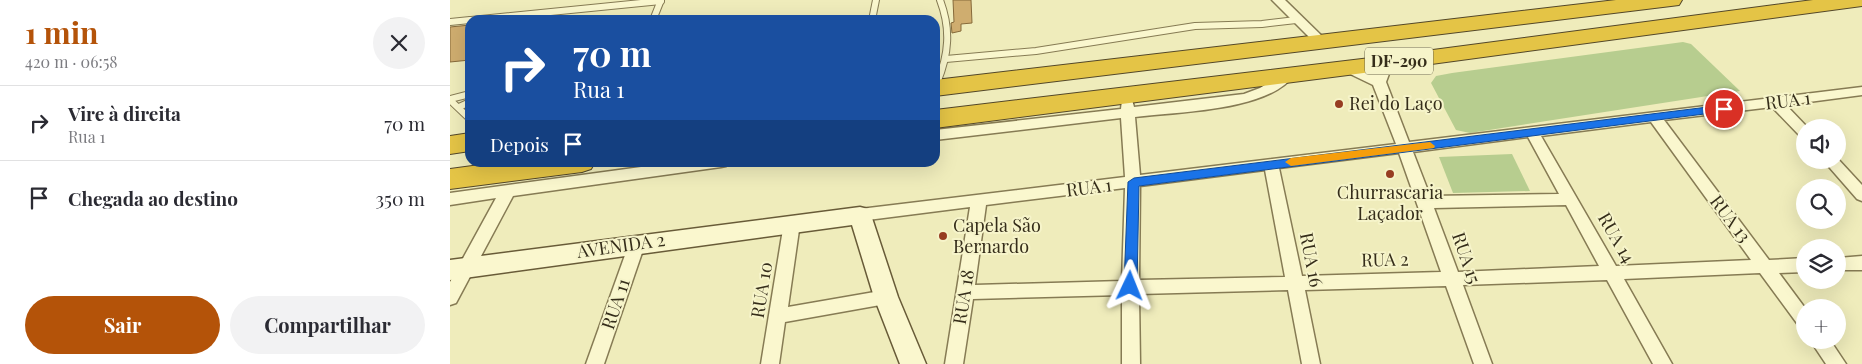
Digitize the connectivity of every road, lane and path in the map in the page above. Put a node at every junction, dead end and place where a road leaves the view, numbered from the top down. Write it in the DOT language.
graph roads {
  1 [pos="661,0"];
  2 [pos="876,0"];
  3 [pos="940,0"];
  4 [pos="1278,0"];
  5 [pos="1671,0"];
  6 [pos="1858,2"];
  7 [pos="615,3"];
  8 [pos="513,15"];
  9 [pos="655,15"];
  10 [pos="873,15"];
  11 [pos="1296,20"];
  12 [pos="1511,20"];
  13 [pos="465,21"];
  14 [pos="450,22"];
  15 [pos="1321,42"];
  16 [pos="1538,42"];
  17 [pos="946,59"];
  18 [pos="1383,73"];
  19 [pos="940,81"];
  20 [pos="940,85"];
  21 [pos="1862,92"];
  22 [pos="465,96"];
  23 [pos="450,100"];
  24 [pos="1776,102"];
  25 [pos="465,104"];
  26 [pos="1127,104"];
  27 [pos="458,107"];
  28 [pos="465,114"];
  29 [pos="1655,118"];
  30 [pos="940,119"];
  31 [pos="1796,123"];
  32 [pos="1533,133"];
  33 [pos="940,134"];
  34 [pos="465,143"];
  35 [pos="450,145"];
  36 [pos="1406,148"];
  37 [pos="1271,165"];
  38 [pos="543,167"];
  39 [pos="683,167"];
  40 [pos="1838,169"];
  41 [pos="450,179"];
  42 [pos="1134,182"];
  43 [pos="508,191"];
  44 [pos="1862,195"];
  45 [pos="450,199"];
  46 [pos="1570,199"];
  47 [pos="979,201"];
  48 [pos="1425,202"];
  49 [pos="860,215"];
  50 [pos="792,223"];
  51 [pos="637,244"];
  52 [pos="1862,263"];
  53 [pos="1846,264"];
  54 [pos="1796,265"];
  55 [pos="1766,266"];
  56 [pos="458,269"];
  57 [pos="1613,272"];
  58 [pos="1452,279"];
  59 [pos="1295,282"];
  60 [pos="1130,286"];
  61 [pos="965,292"];
  62 [pos="886,297"];
  63 [pos="450,298"];
  64 [pos="1796,308"];
  65 [pos="778,316"];
  66 [pos="1825,349"];
  67 [pos="595,364"];
  68 [pos="770,364"];
  69 [pos="913,364"];
  70 [pos="954,364"];
  71 [pos="1131,364"];
  72 [pos="1311,364"];
  73 [pos="1483,364"];
  74 [pos="1663,364"];
  75 [pos="1836,364"];
  1 -- 7 [label="lane"];
  1 -- 9 [label="lane"];
  2 -- 10 [label="lane"];
  3 -- 17 [label="lane"];
  4 -- 11 [label="street"];
  5 -- 12 [label="highway, DF-290"];
  6 -- 16 [label="highway, DF-290"];
  7 -- 8 [label="lane"];
  11 -- 15 [label="street"];
  11 -- 17 [label="lane"];
  12 -- 15 [label="highway, DF-290"];
  12 -- 16 [label="highway"];
  13 -- 14 [label="lane"];
  15 -- 20 [label="highway, DF-290"];
  16 -- 18 [label="highway, DF-290"];
  17 -- 19 [label="lane"];
  18 -- 26 [label="highway, DF-290"];
  18 -- 36 [label="street, RUA 15"];
  21 -- 24 [label="street, RUA 1"];
  22 -- 23 [label="lane"];
  23 -- 27 [label="lane"];
  24 -- 29 [label="street, RUA 1"];
  24 -- 31 [label="street"];
  25 -- 27 [label="lane"];
  26 -- 30 [label="highway, DF-290"];
  26 -- 33 [label="street"];
  26 -- 42 [label="street"];
  27 -- 28 [label="lane"];
  29 -- 32 [label="street, RUA 1"];
  29 -- 55 [label="street, RUA 13"];
  32 -- 36 [label="street, RUA 1"];
  32 -- 46 [label="street, RUA 14"];
  34 -- 35 [label="highway"];
  36 -- 37 [label="street, RUA 1"];
  36 -- 48 [label="street, RUA 15"];
  37 -- 42 [label="street, RUA 1"];
  37 -- 59 [label="street, RUA 16"];
  38 -- 41 [label="highway"];
  39 -- 43 [label="street"];
  40 -- 44 [label="street"];
  42 -- 47 [label="street, RUA 1"];
  42 -- 60 [label="street"];
  43 -- 45 [label="street"];
  43 -- 56 [label="street"];
  46 -- 48 [label="street"];
  46 -- 57 [label="street, RUA 14"];
  47 -- 49 [label="street, RUA 1"];
  47 -- 61 [label="street, RUA 18"];
  48 -- 58 [label="street, RUA 15"];
  49 -- 50 [label="street, RUA 1"];
  49 -- 62 [label="street"];
  50 -- 51 [label="street, AVENIDA 2"];
  50 -- 65 [label="street, RUA 10"];
  51 -- 56 [label="street, AVENIDA 2"];
  51 -- 67 [label="street, RUA 11"];
  52 -- 53 [label="street"];
  54 -- 55 [label="street, RUA 2"];
  55 -- 57 [label="street, RUA 2"];
  55 -- 64 [label="street, RUA 13"];
  56 -- 63 [label="street"];
  57 -- 58 [label="street, RUA 2"];
  57 -- 74 [label="street, RUA 14"];
  58 -- 59 [label="street, RUA 2"];
  58 -- 73 [label="street, RUA 15"];
  59 -- 60 [label="street, RUA 2"];
  59 -- 72 [label="street, RUA 16"];
  60 -- 61 [label="street, RUA 2"];
  60 -- 71 [label="street"];
  61 -- 70 [label="street, RUA 18"];
  62 -- 65 [label="street"];
  62 -- 69 [label="street"];
  65 -- 68 [label="street, RUA 10"];
  66 -- 75 [label="street"];
}
